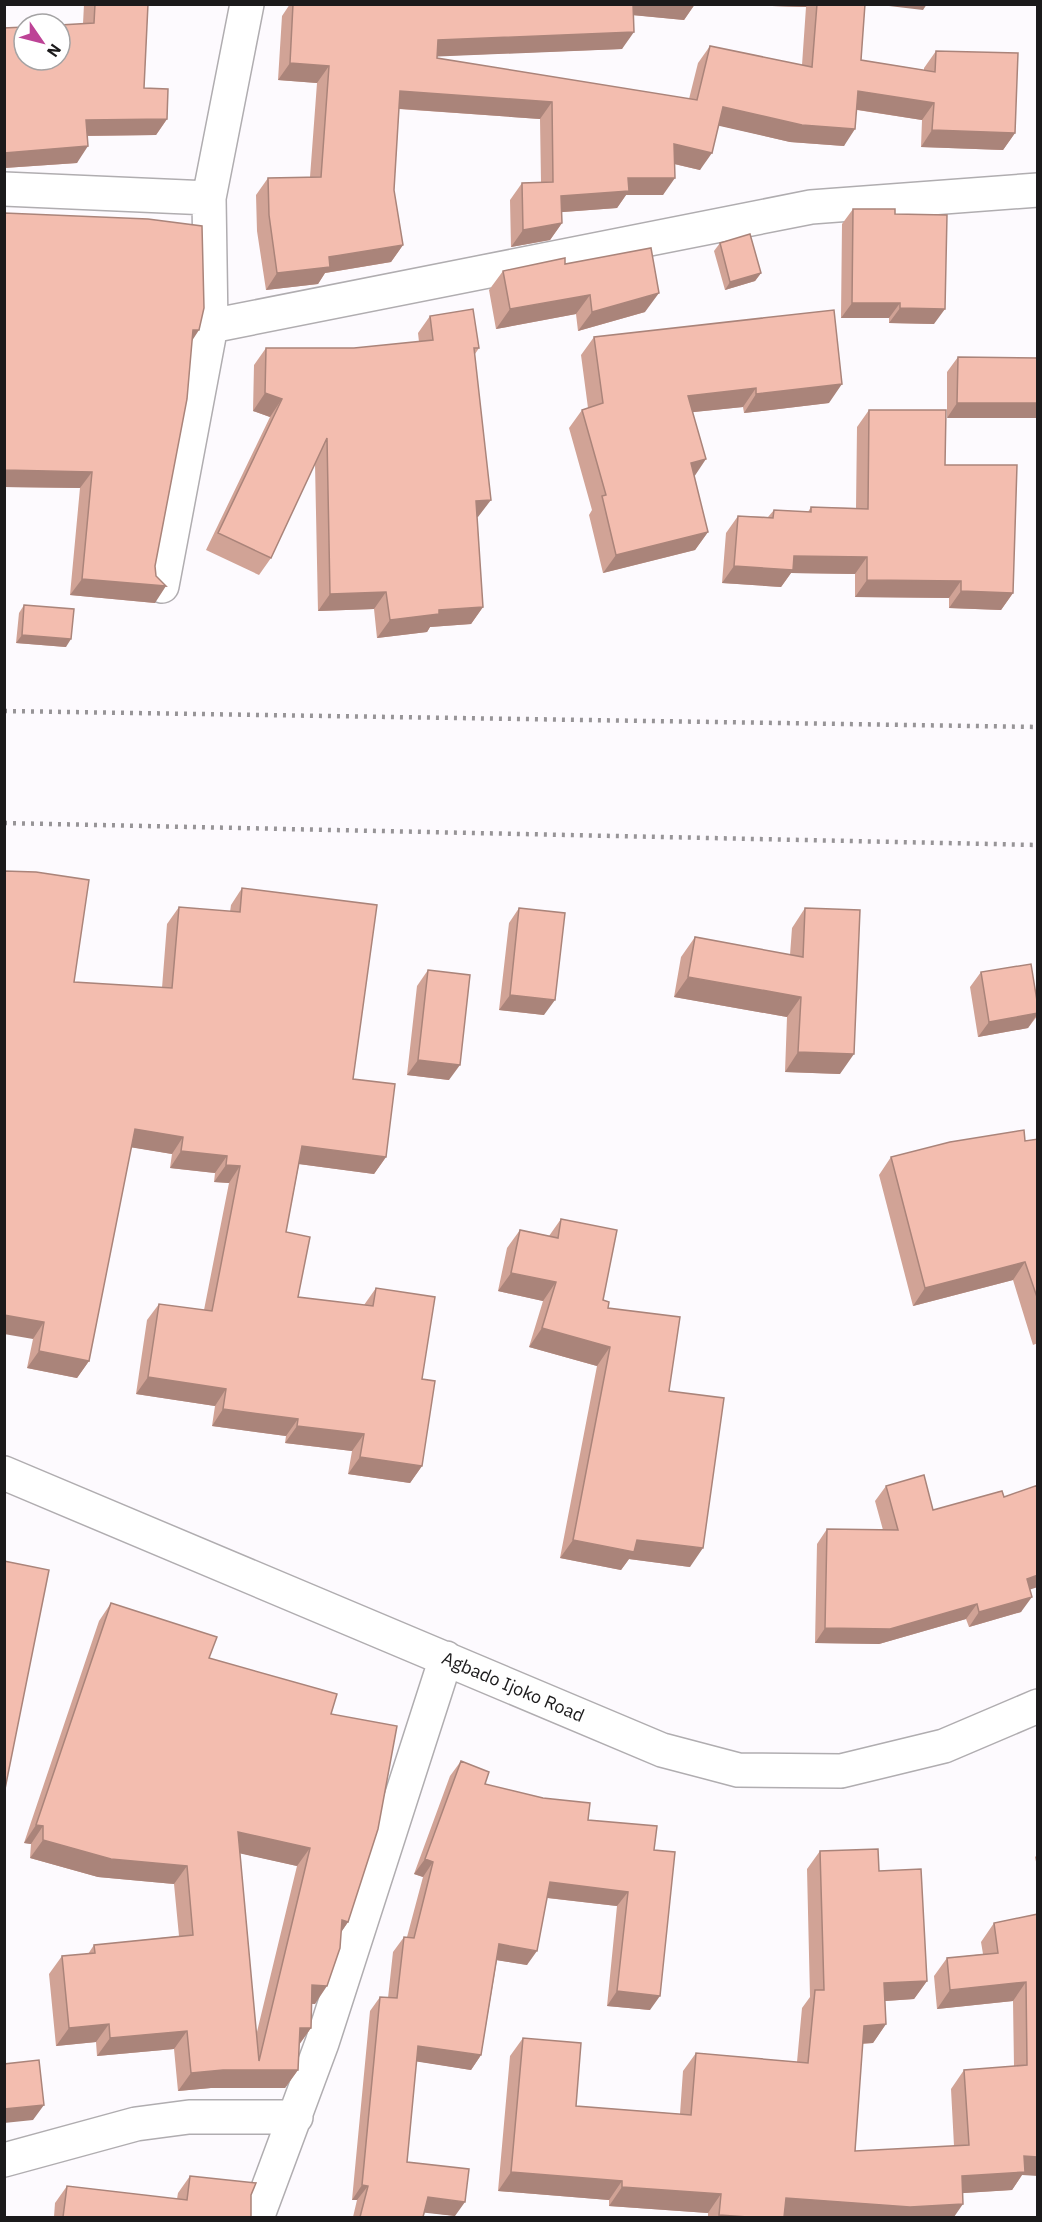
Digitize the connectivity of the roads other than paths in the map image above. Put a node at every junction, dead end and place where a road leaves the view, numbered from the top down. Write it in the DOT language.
graph roads {
  1 [pos="247,4"];
  2 [pos="4,189"];
  3 [pos="1038,190"];
  4 [pos="209,198"];
  5 [pos="211,326"];
  6 [pos="162,585"];
  7 [pos="4,1473"];
  8 [pos="446,1658"];
  9 [pos="1038,1706"];
  10 [pos="296,2117"];
  11 [pos="4,2160"];
  12 [pos="256,2217"];
  1 -- 4 [label="street"];
  2 -- 4 [label="street"];
  3 -- 5 [label="street"];
  4 -- 5 [label="street"];
  5 -- 6 [label="street"];
  7 -- 8 [label="street, Agbado Ijoko Road"];
  8 -- 9 [label="street, Agbado Ijoko Road"];
  8 -- 10 [label="street"];
  10 -- 11 [label="street"];
  10 -- 12 [label="street"];
}
